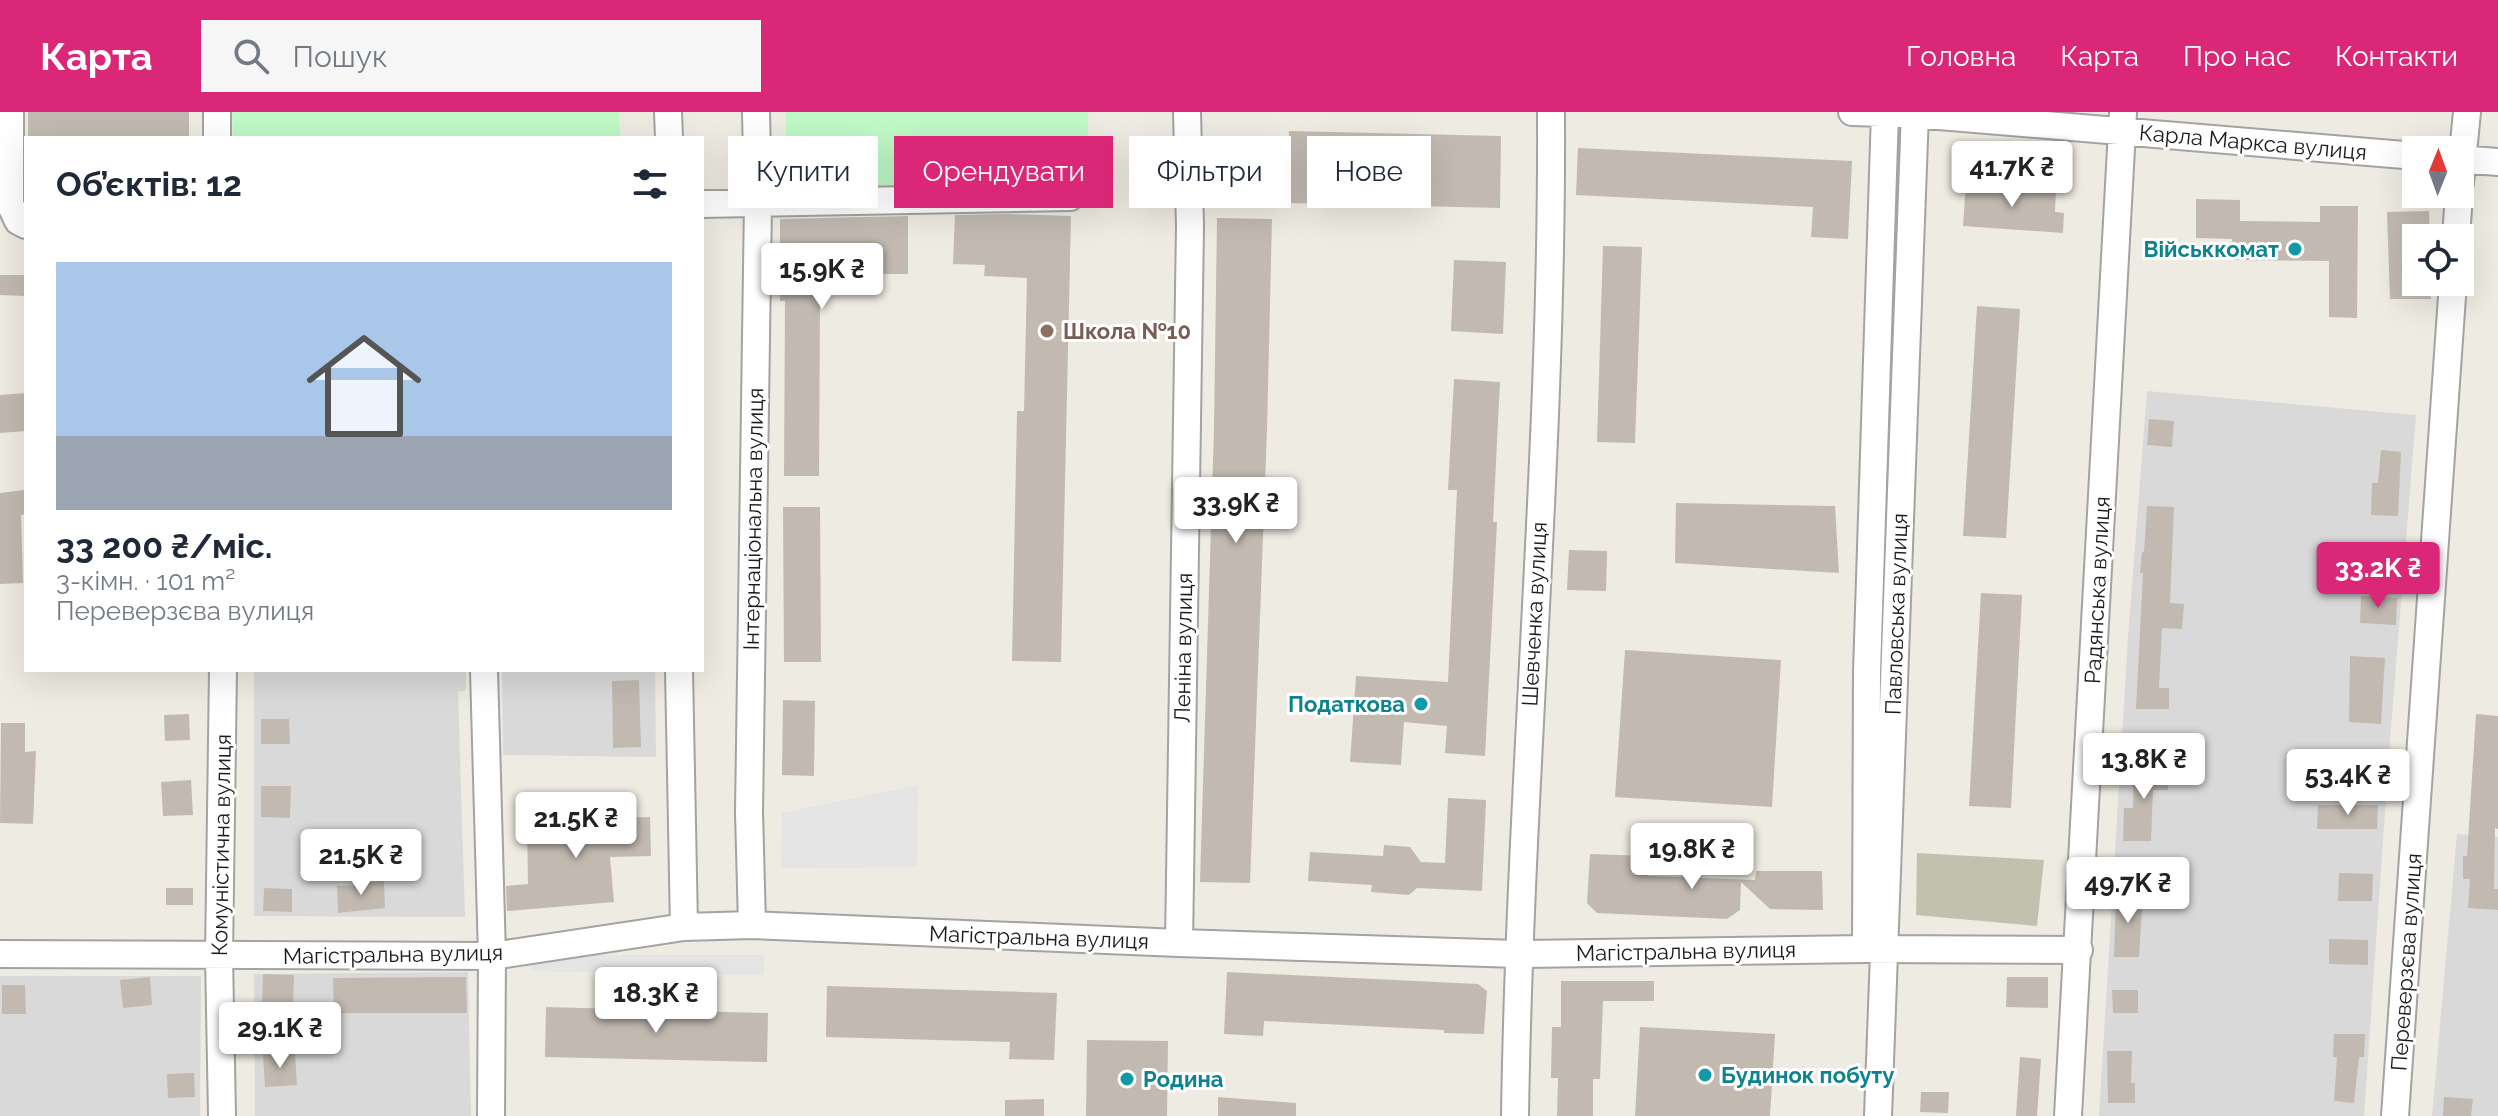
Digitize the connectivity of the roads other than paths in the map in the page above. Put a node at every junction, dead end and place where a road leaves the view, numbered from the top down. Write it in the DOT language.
graph roads {
  1 [pos="10,112"];
  2 [pos="217,112"];
  3 [pos="668,112"];
  4 [pos="756,112"];
  5 [pos="1187,112"];
  6 [pos="1551,112"];
  7 [pos="1852,112"];
  8 [pos="1885,112"];
  9 [pos="2467,112"];
  10 [pos="1915,113"];
  11 [pos="2121,122"];
  12 [pos="217,136"];
  13 [pos="669,136"];
  14 [pos="757,136"];
  15 [pos="2464,136"];
  16 [pos="2402,154"];
  17 [pos="2498,162"];
  18 [pos="2474,165"];
  19 [pos="704,204"];
  20 [pos="728,204"];
  21 [pos="758,208"];
  22 [pos="24,224"];
  23 [pos="2452,296"];
  24 [pos="223,672"];
  25 [pos="484,672"];
  26 [pos="679,672"];
  27 [pos="752,925"];
  28 [pos="684,927"];
  29 [pos="1179,943"];
  30 [pos="1875,950"];
  31 [pos="2079,950"];
  32 [pos="0,954"];
  33 [pos="1517,954"];
  34 [pos="219,956"];
  35 [pos="492,956"];
  36 [pos="222,1116"];
  37 [pos="491,1116"];
  38 [pos="1515,1116"];
  39 [pos="1878,1116"];
  40 [pos="2068,1116"];
  41 [pos="2395,1116"];
  1 -- 22 [label="street"];
  2 -- 12 [label="street"];
  3 -- 13 [label="street"];
  4 -- 14 [label="street, Інтернаціональна вулиця"];
  5 -- 29 [label="street, Леніна вулиця"];
  6 -- 33 [label="street, Шевченка вулиця"];
  7 -- 8 [label="street, Карла Маркса вулиця"];
  8 -- 10 [label="street, Карла Маркса вулиця"];
  8 -- 30 [label="street, Павловська вулиця"];
  9 -- 15 [label="street"];
  10 -- 11 [label="street, Карла Маркса вулиця"];
  10 -- 30 [label="street, Павловська вулиця"];
  11 -- 16 [label="street, Карла Маркса вулиця"];
  11 -- 31 [label="street, Радянська вулиця"];
  17 -- 18 [label="street"];
  19 -- 20 [label="street"];
  21 -- 27 [label="street, Інтернаціональна вулиця"];
  23 -- 41 [label="street, Переверзєва вулиця"];
  24 -- 34 [label="street, Комуністична вулиця"];
  25 -- 35 [label="street"];
  26 -- 28 [label="street"];
  27 -- 28 [label="street, Магістральна вулиця"];
  27 -- 29 [label="street, Магістральна вулиця"];
  28 -- 35 [label="street, Магістральна вулиця"];
  29 -- 33 [label="street, Магістральна вулиця"];
  30 -- 31 [label="street, Магістральна вулиця"];
  30 -- 33 [label="street, Магістральна вулиця"];
  30 -- 39 [label="street, Павловська вулиця"];
  31 -- 40 [label="street, Радянська вулиця"];
  32 -- 34 [label="street, Магістральна вулиця"];
  33 -- 38 [label="street, Шевченка вулиця"];
  34 -- 35 [label="street, Магістральна вулиця"];
  34 -- 36 [label="street, Комуністична вулиця"];
  35 -- 37 [label="street"];
}
